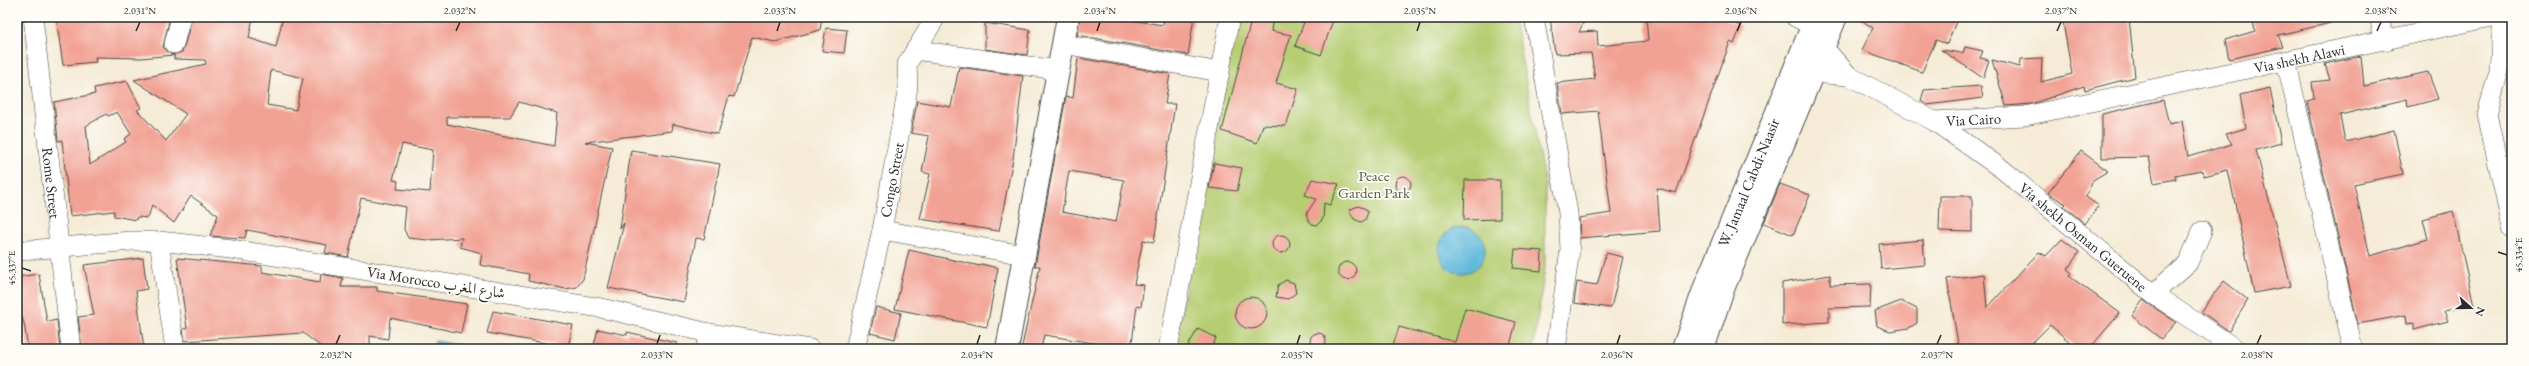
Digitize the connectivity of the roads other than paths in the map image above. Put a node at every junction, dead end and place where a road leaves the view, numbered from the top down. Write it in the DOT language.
graph roads {
  1 [pos="33,17"];
  2 [pos="181,17"];
  3 [pos="936,17"];
  4 [pos="1068,17"];
  5 [pos="1230,17"];
  6 [pos="1534,17"];
  7 [pos="2379,17"];
  8 [pos="2492,17"];
  9 [pos="2503,17"];
  10 [pos="1817,28"];
  11 [pos="2386,41"];
  12 [pos="174,44"];
  13 [pos="1062,44"];
  14 [pos="915,50"];
  15 [pos="2286,61"];
  16 [pos="1805,69"];
  17 [pos="1057,70"];
  18 [pos="1220,72"];
  19 [pos="1849,76"];
  20 [pos="2107,97"];
  21 [pos="1934,121"];
  22 [pos="2512,228"];
  23 [pos="882,230"];
  24 [pos="2202,231"];
  25 [pos="159,241"];
  26 [pos="59,248"];
  27 [pos="17,251"];
  28 [pos="1024,255"];
  29 [pos="1714,286"];
  30 [pos="2153,294"];
  31 [pos="708,341"];
  32 [pos="71,349"];
  33 [pos="175,349"];
  34 [pos="810,349"];
  35 [pos="855,349"];
  36 [pos="1007,349"];
  37 [pos="1168,349"];
  38 [pos="1556,349"];
  39 [pos="1683,349"];
  40 [pos="1703,349"];
  41 [pos="2236,349"];
  42 [pos="2353,349"];
  1 -- 26 [label="street, Rome Street"];
  2 -- 12 [label="street"];
  3 -- 14 [label="street, Congo Street"];
  4 -- 13 [label="main road"];
  5 -- 18 [label="street"];
  6 -- 38 [label="street"];
  7 -- 11 [label="street"];
  8 -- 11 [label="street, Via shekh Alawi"];
  9 -- 22 [label="street"];
  10 -- 16 [label="main road, W. Jamaal Cabdi-Naasir"];
  10 -- 19 [label="street, Via Cairo"];
  11 -- 15 [label="street, Via shekh Alawi"];
  13 -- 17 [label="main road"];
  13 -- 18 [label="street"];
  14 -- 17 [label="street"];
  14 -- 23 [label="street, Congo Street"];
  15 -- 20 [label="street, Via shekh Alawi"];
  15 -- 42 [label="street"];
  16 -- 19 [label="street, Via Cairo"];
  16 -- 29 [label="main road, W. Jamaal Cabdi-Naasir"];
  17 -- 28 [label="main road"];
  18 -- 37 [label="street"];
  19 -- 21 [label="street, Via Cairo"];
  20 -- 21 [label="street, Via Cairo"];
  21 -- 30 [label="street, Via shekh Osman Gueruene"];
  23 -- 28 [label="street"];
  23 -- 35 [label="street, Congo Street"];
  24 -- 30 [label="street"];
  25 -- 26 [label="street, Via Morocco شارع المغرب"];
  25 -- 31 [label="street, Via Morocco شارع المغرب"];
  25 -- 33 [label="street"];
  26 -- 27 [label="street, Via Morocco شارع المغرب"];
  26 -- 32 [label="street, Rome Street"];
  28 -- 36 [label="main road"];
  29 -- 39 [label="main road, W. Jamaal Cabdi-Naasir"];
  29 -- 40 [label="main road, W. Jamaal Cabdi-Naasir"];
  30 -- 41 [label="street, Via shekh Osman Gueruene"];
  31 -- 34 [label="street, Via Morocco شارع المغرب"];
}
